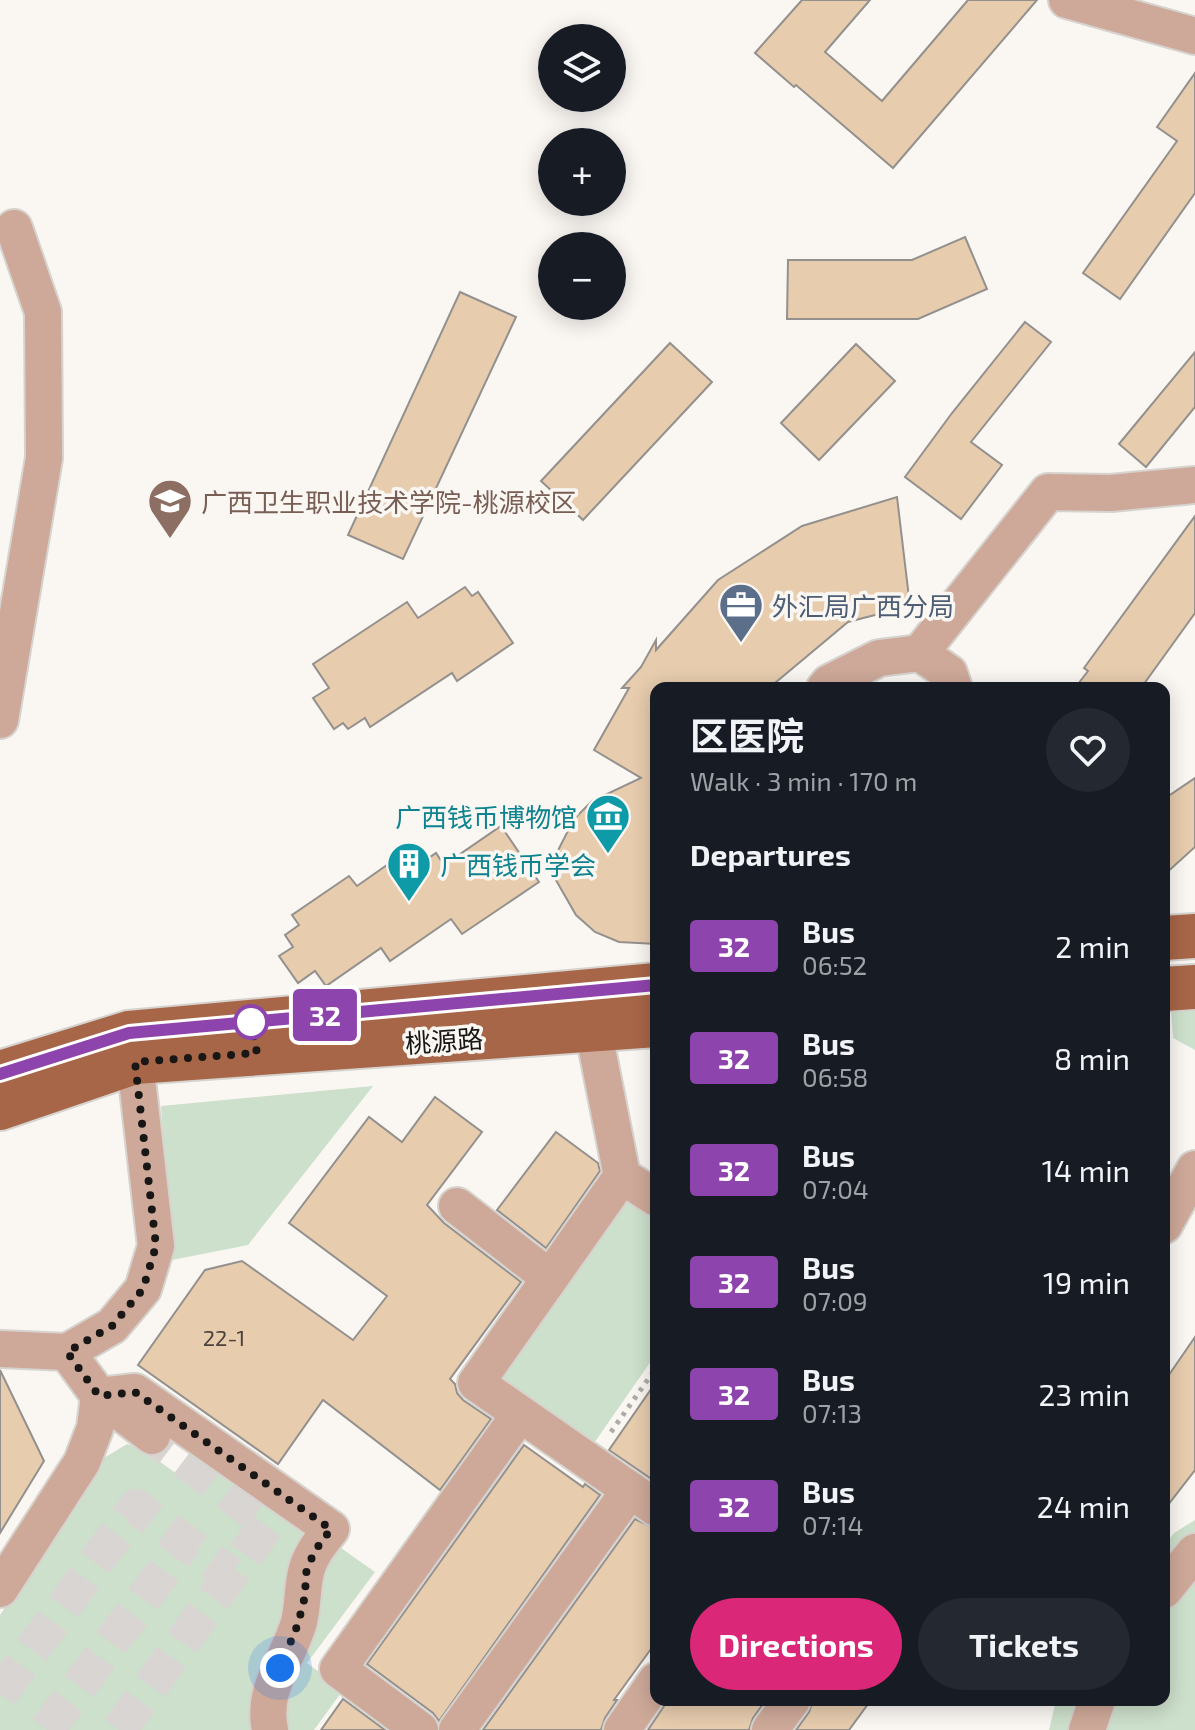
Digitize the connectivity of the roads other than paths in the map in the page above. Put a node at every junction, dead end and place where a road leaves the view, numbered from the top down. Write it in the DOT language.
graph roads {
  1 [pos="1067,0"];
  2 [pos="1195,36"];
  3 [pos="14,228"];
  4 [pos="1195,485"];
  5 [pos="920,653"];
  6 [pos="831,682"];
  7 [pos="952,682"];
  8 [pos="0,720"];
  9 [pos="1195,936"];
  10 [pos="1170,938"];
  11 [pos="650,986"];
  12 [pos="1195,987"];
  13 [pos="1170,989"];
  14 [pos="650,1025"];
  15 [pos="593,1029"];
  16 [pos="135,1062"];
  17 [pos="0,1073"];
  18 [pos="0,1108"];
  19 [pos="1195,1169"];
  20 [pos="622,1176"];
  21 [pos="650,1194"];
  22 [pos="457,1206"];
  23 [pos="1170,1214"];
  24 [pos="550,1278"];
  25 [pos="0,1349"];
  26 [pos="67,1352"];
  27 [pos="99,1396"];
  28 [pos="520,1414"];
  29 [pos="152,1436"];
  30 [pos="643,1499"];
  31 [pos="1195,1552"];
  32 [pos="1170,1583"];
  33 [pos="0,1589"];
  34 [pos="650,1690"];
  35 [pos="788,1706"];
  36 [pos="1095,1706"];
  37 [pos="270,1730"];
  38 [pos="420,1730"];
  39 [pos="457,1730"];
  40 [pos="622,1730"];
  41 [pos="770,1730"];
  42 [pos="1087,1730"];
  1 -- 2 [label="street"];
  3 -- 8 [label="street"];
  4 -- 5 [label="street"];
  5 -- 6 [label="street"];
  5 -- 7 [label="street"];
  9 -- 10 [label="main road"];
  11 -- 17 [label="main road, 桃源路"];
  12 -- 13 [label="main road"];
  14 -- 15 [label="main road, 桃源路"];
  15 -- 16 [label="main road, 桃源路"];
  15 -- 20 [label="street"];
  16 -- 18 [label="main road, 桃源路"];
  16 -- 26 [label="street"];
  19 -- 23 [label="street"];
  20 -- 21 [label="street"];
  20 -- 24 [label="street"];
  22 -- 24 [label="street"];
  24 -- 28 [label="street"];
  25 -- 26 [label="street"];
  26 -- 27 [label="street"];
  27 -- 29 [label="street"];
  27 -- 33 [label="street"];
  27 -- 37 [label="street"];
  28 -- 30 [label="street"];
  28 -- 38 [label="street"];
  30 -- 39 [label="street"];
  31 -- 32 [label="street"];
  34 -- 40 [label="street"];
  35 -- 41 [label="street"];
  36 -- 42 [label="street"];
}
